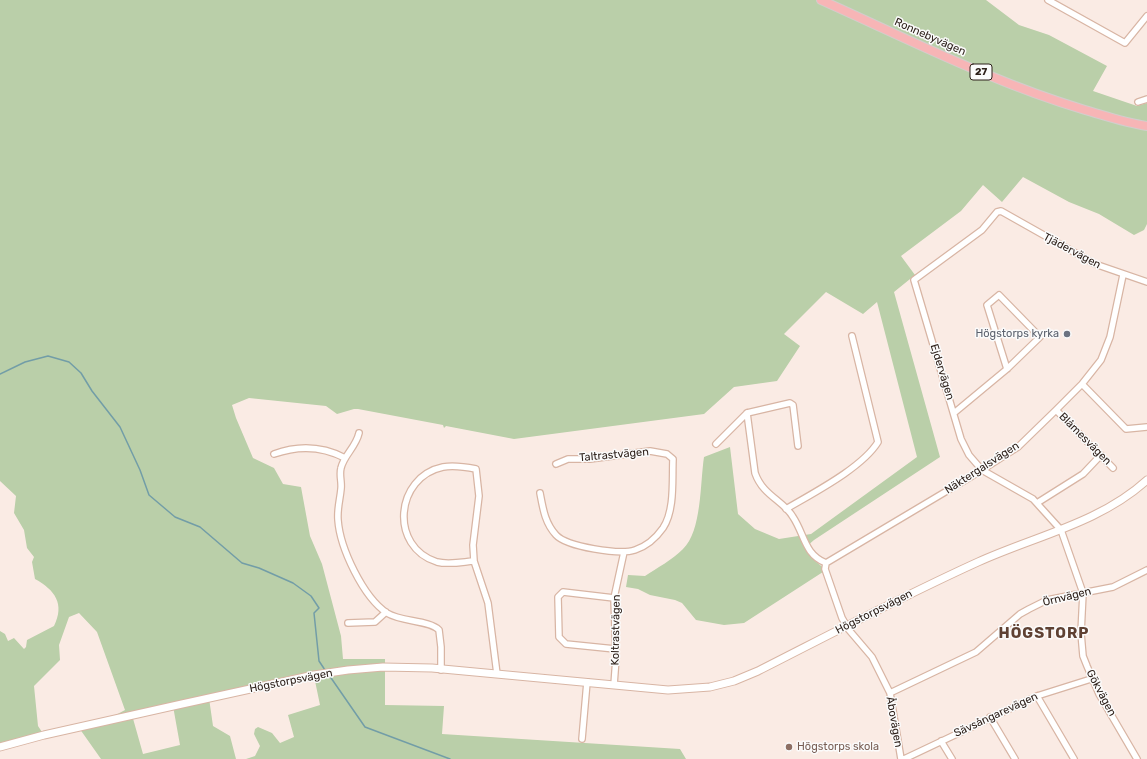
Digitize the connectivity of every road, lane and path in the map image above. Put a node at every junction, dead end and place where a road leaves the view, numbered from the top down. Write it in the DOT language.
graph roads {
  1 [pos="821,0"];
  2 [pos="1048,0"];
  3 [pos="1147,16"];
  4 [pos="1147,99"];
  5 [pos="1138,102"];
  6 [pos="1147,126"];
  7 [pos="1001,211"];
  8 [pos="1122,275"];
  9 [pos="1146,282"];
  10 [pos="852,336"];
  11 [pos="1007,369"];
  12 [pos="1082,384"];
  13 [pos="1056,410"];
  14 [pos="747,413"];
  15 [pos="954,413"];
  16 [pos="1147,427"];
  17 [pos="359,433"];
  18 [pos="716,444"];
  19 [pos="798,446"];
  20 [pos="274,454"];
  21 [pos="1102,455"];
  22 [pos="345,458"];
  23 [pos="556,464"];
  24 [pos="1113,468"];
  25 [pos="982,470"];
  26 [pos="1147,480"];
  27 [pos="540,493"];
  28 [pos="1037,503"];
  29 [pos="786,509"];
  30 [pos="1061,530"];
  31 [pos="624,552"];
  32 [pos="474,561"];
  33 [pos="826,563"];
  34 [pos="1147,570"];
  35 [pos="1083,593"];
  36 [pos="614,598"];
  37 [pos="386,612"];
  38 [pos="348,623"];
  39 [pos="847,626"];
  40 [pos="615,649"];
  41 [pos="441,670"];
  42 [pos="497,674"];
  43 [pos="1091,679"];
  44 [pos="587,682"];
  45 [pos="614,685"];
  46 [pos="890,693"];
  47 [pos="1037,696"];
  48 [pos="990,717"];
  49 [pos="582,739"];
  50 [pos="941,741"];
  51 [pos="0,747"];
  52 [pos="902,759"];
  53 [pos="952,759"];
  54 [pos="1015,759"];
  55 [pos="1074,759"];
  56 [pos="1137,759"];
  1 -- 6 [label="main road, Ronnebyvägen / 27"];
  2 -- 3 [label="street"];
  4 -- 5 [label="street"];
  7 -- 8 [label="street, Tjädervägen"];
  7 -- 15 [label="street, Ejdervägen"];
  8 -- 9 [label="street, Tjädervägen"];
  8 -- 12 [label="street, Näktergalsvägen"];
  10 -- 29 [label="street"];
  11 -- 11 [label="street"];
  11 -- 15 [label="street"];
  12 -- 13 [label="street, Näktergalsvägen"];
  12 -- 16 [label="street"];
  13 -- 21 [label="street, Blåmesvägen"];
  13 -- 25 [label="street, Näktergalsvägen"];
  14 -- 18 [label="street"];
  14 -- 19 [label="street"];
  14 -- 29 [label="street"];
  15 -- 25 [label="street, Ejdervägen"];
  17 -- 22 [label="street"];
  20 -- 22 [label="street"];
  21 -- 24 [label="street, Blåmesvägen"];
  21 -- 28 [label="street"];
  22 -- 37 [label="street"];
  23 -- 31 [label="street, Taltrastvägen"];
  25 -- 28 [label="street, Ejdervägen"];
  25 -- 33 [label="street, Näktergalsvägen"];
  26 -- 30 [label="street, Högstorpsvägen"];
  27 -- 31 [label="street"];
  28 -- 30 [label="street, Ejdervägen"];
  29 -- 33 [label="street"];
  30 -- 35 [label="street, Gökvägen"];
  30 -- 39 [label="street, Högstorpsvägen"];
  31 -- 36 [label="street, Koltrastvägen"];
  32 -- 32 [label="street"];
  32 -- 42 [label="street"];
  33 -- 39 [label="street"];
  34 -- 35 [label="street, Örnvägen"];
  35 -- 43 [label="street, Gökvägen"];
  35 -- 46 [label="street, Örnvägen"];
  36 -- 40 [label="street, Koltrastvägen"];
  36 -- 40 [label="street"];
  37 -- 38 [label="street"];
  37 -- 41 [label="street"];
  39 -- 45 [label="street, Högstorpsvägen"];
  39 -- 46 [label="street, Åbovägen"];
  40 -- 45 [label="street, Koltrastvägen"];
  41 -- 42 [label="street, Högstorpsvägen"];
  41 -- 51 [label="street, Högstorpsvägen"];
  42 -- 44 [label="street, Högstorpsvägen"];
  43 -- 47 [label="street, Sävsångarevägen"];
  43 -- 56 [label="street, Gökvägen"];
  44 -- 45 [label="street, Högstorpsvägen"];
  44 -- 49 [label="street"];
  46 -- 52 [label="street, Åbovägen"];
  47 -- 48 [label="street, Sävsångarevägen"];
  47 -- 55 [label="street"];
  48 -- 50 [label="street, Sävsångarevägen"];
  48 -- 54 [label="street"];
  50 -- 52 [label="street, Sävsångarevägen"];
  50 -- 53 [label="street"];
}
